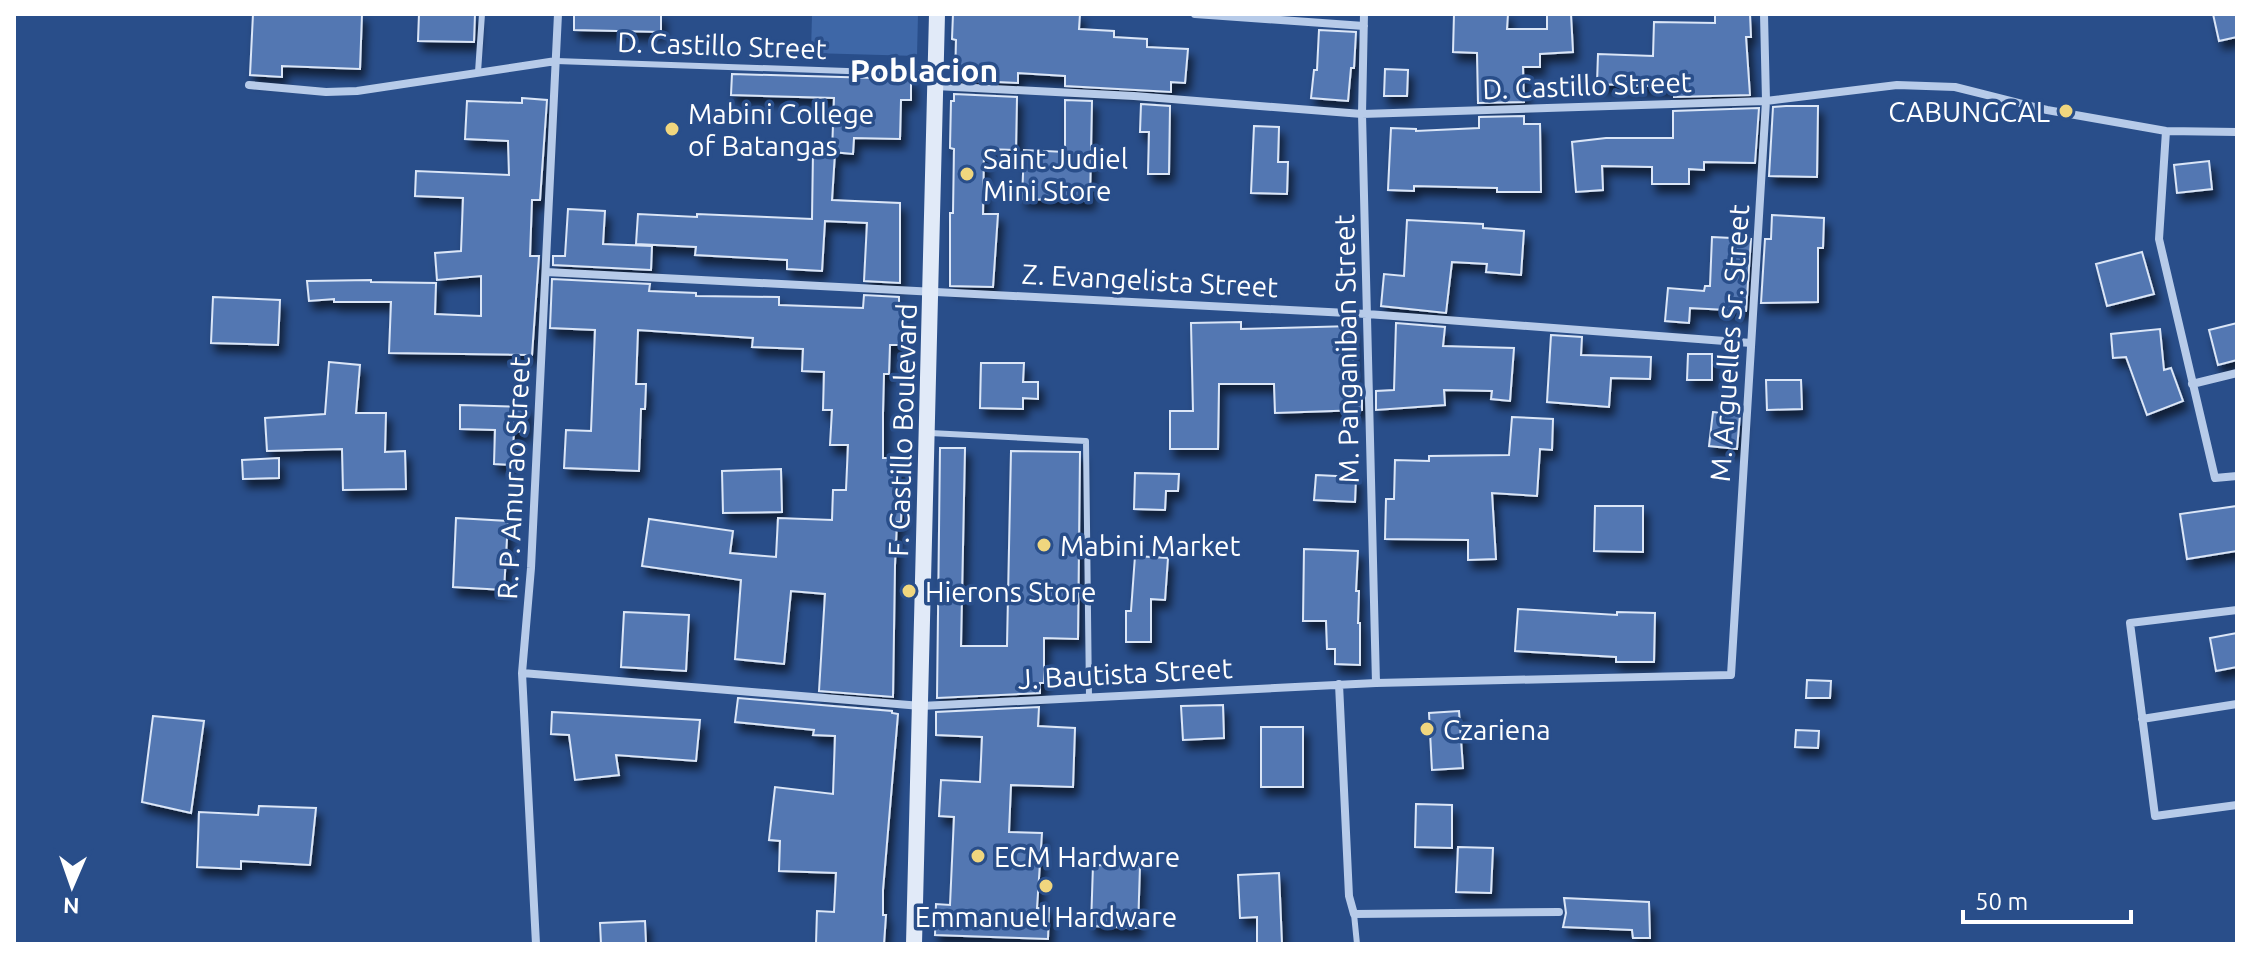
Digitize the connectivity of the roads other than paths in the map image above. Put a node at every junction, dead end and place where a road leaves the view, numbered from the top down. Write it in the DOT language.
graph roads {
  1 [pos="482,14"];
  2 [pos="558,14"];
  3 [pos="937,14"];
  4 [pos="1195,14"];
  5 [pos="1364,14"];
  6 [pos="1764,14"];
  7 [pos="1364,26"];
  8 [pos="556,61"];
  9 [pos="478,72"];
  10 [pos="935,80"];
  11 [pos="249,85"];
  12 [pos="1766,101"];
  13 [pos="1362,114"];
  14 [pos="2166,131"];
  15 [pos="2237,132"];
  16 [pos="546,272"];
  17 [pos="932,291"];
  18 [pos="1367,314"];
  19 [pos="1751,343"];
  20 [pos="2237,373"];
  21 [pos="2192,384"];
  22 [pos="928,433"];
  23 [pos="2237,476"];
  24 [pos="2237,610"];
  25 [pos="522,673"];
  26 [pos="1731,675"];
  27 [pos="1376,683"];
  28 [pos="1339,684"];
  29 [pos="1089,697"];
  30 [pos="2237,704"];
  31 [pos="921,706"];
  32 [pos="2142,719"];
  33 [pos="2237,805"];
  34 [pos="1559,912"];
  35 [pos="1354,914"];
  36 [pos="536,944"];
  37 [pos="914,944"];
  38 [pos="1357,944"];
  1 -- 9 [label="lane"];
  2 -- 8 [label="street, R. P. Amurao Street"];
  3 -- 10 [label="main road, F. Castillo Boulevard"];
  4 -- 7 [label="street"];
  5 -- 7 [label="street, M. Panganiban Street"];
  6 -- 12 [label="street, M. Arguelles Sr. Street"];
  7 -- 13 [label="street, M. Panganiban Street"];
  8 -- 9 [label="street"];
  8 -- 10 [label="lane, D. Castillo Street"];
  8 -- 16 [label="street, R. P. Amurao Street"];
  9 -- 11 [label="street"];
  10 -- 13 [label="street, D. Castillo Street"];
  10 -- 17 [label="main road, F. Castillo Boulevard"];
  12 -- 13 [label="street, D. Castillo Street"];
  12 -- 14 [label="street, D. Castillo Street"];
  12 -- 19 [label="street, M. Arguelles Sr. Street"];
  13 -- 18 [label="street, M. Panganiban Street"];
  14 -- 15 [label="street, D. Castillo Street"];
  14 -- 21 [label="street"];
  16 -- 17 [label="street, Z. Evangelista Street"];
  16 -- 25 [label="street, R. P. Amurao Street"];
  17 -- 18 [label="street, Z. Evangelista Street"];
  17 -- 22 [label="main road, F. Castillo Boulevard"];
  18 -- 19 [label="street, Z. Evangelista Street"];
  18 -- 27 [label="street, M. Panganiban Street"];
  19 -- 26 [label="street, M. Arguelles Sr. Street"];
  20 -- 21 [label="street"];
  21 -- 23 [label="street"];
  22 -- 29 [label="lane"];
  22 -- 31 [label="main road, F. Castillo Boulevard"];
  24 -- 32 [label="street"];
  25 -- 31 [label="street, J. Bautista Street"];
  25 -- 36 [label="street, R. P. Amurao Street"];
  26 -- 27 [label="street, J. Bautista Street"];
  27 -- 28 [label="street, J. Bautista Street"];
  28 -- 29 [label="street, J. Bautista Street"];
  28 -- 35 [label="street"];
  29 -- 31 [label="street, J. Bautista Street"];
  30 -- 32 [label="street"];
  31 -- 37 [label="main road, F. Castillo Boulevard"];
  32 -- 33 [label="street"];
  34 -- 35 [label="street"];
  35 -- 38 [label="lane"];
}
